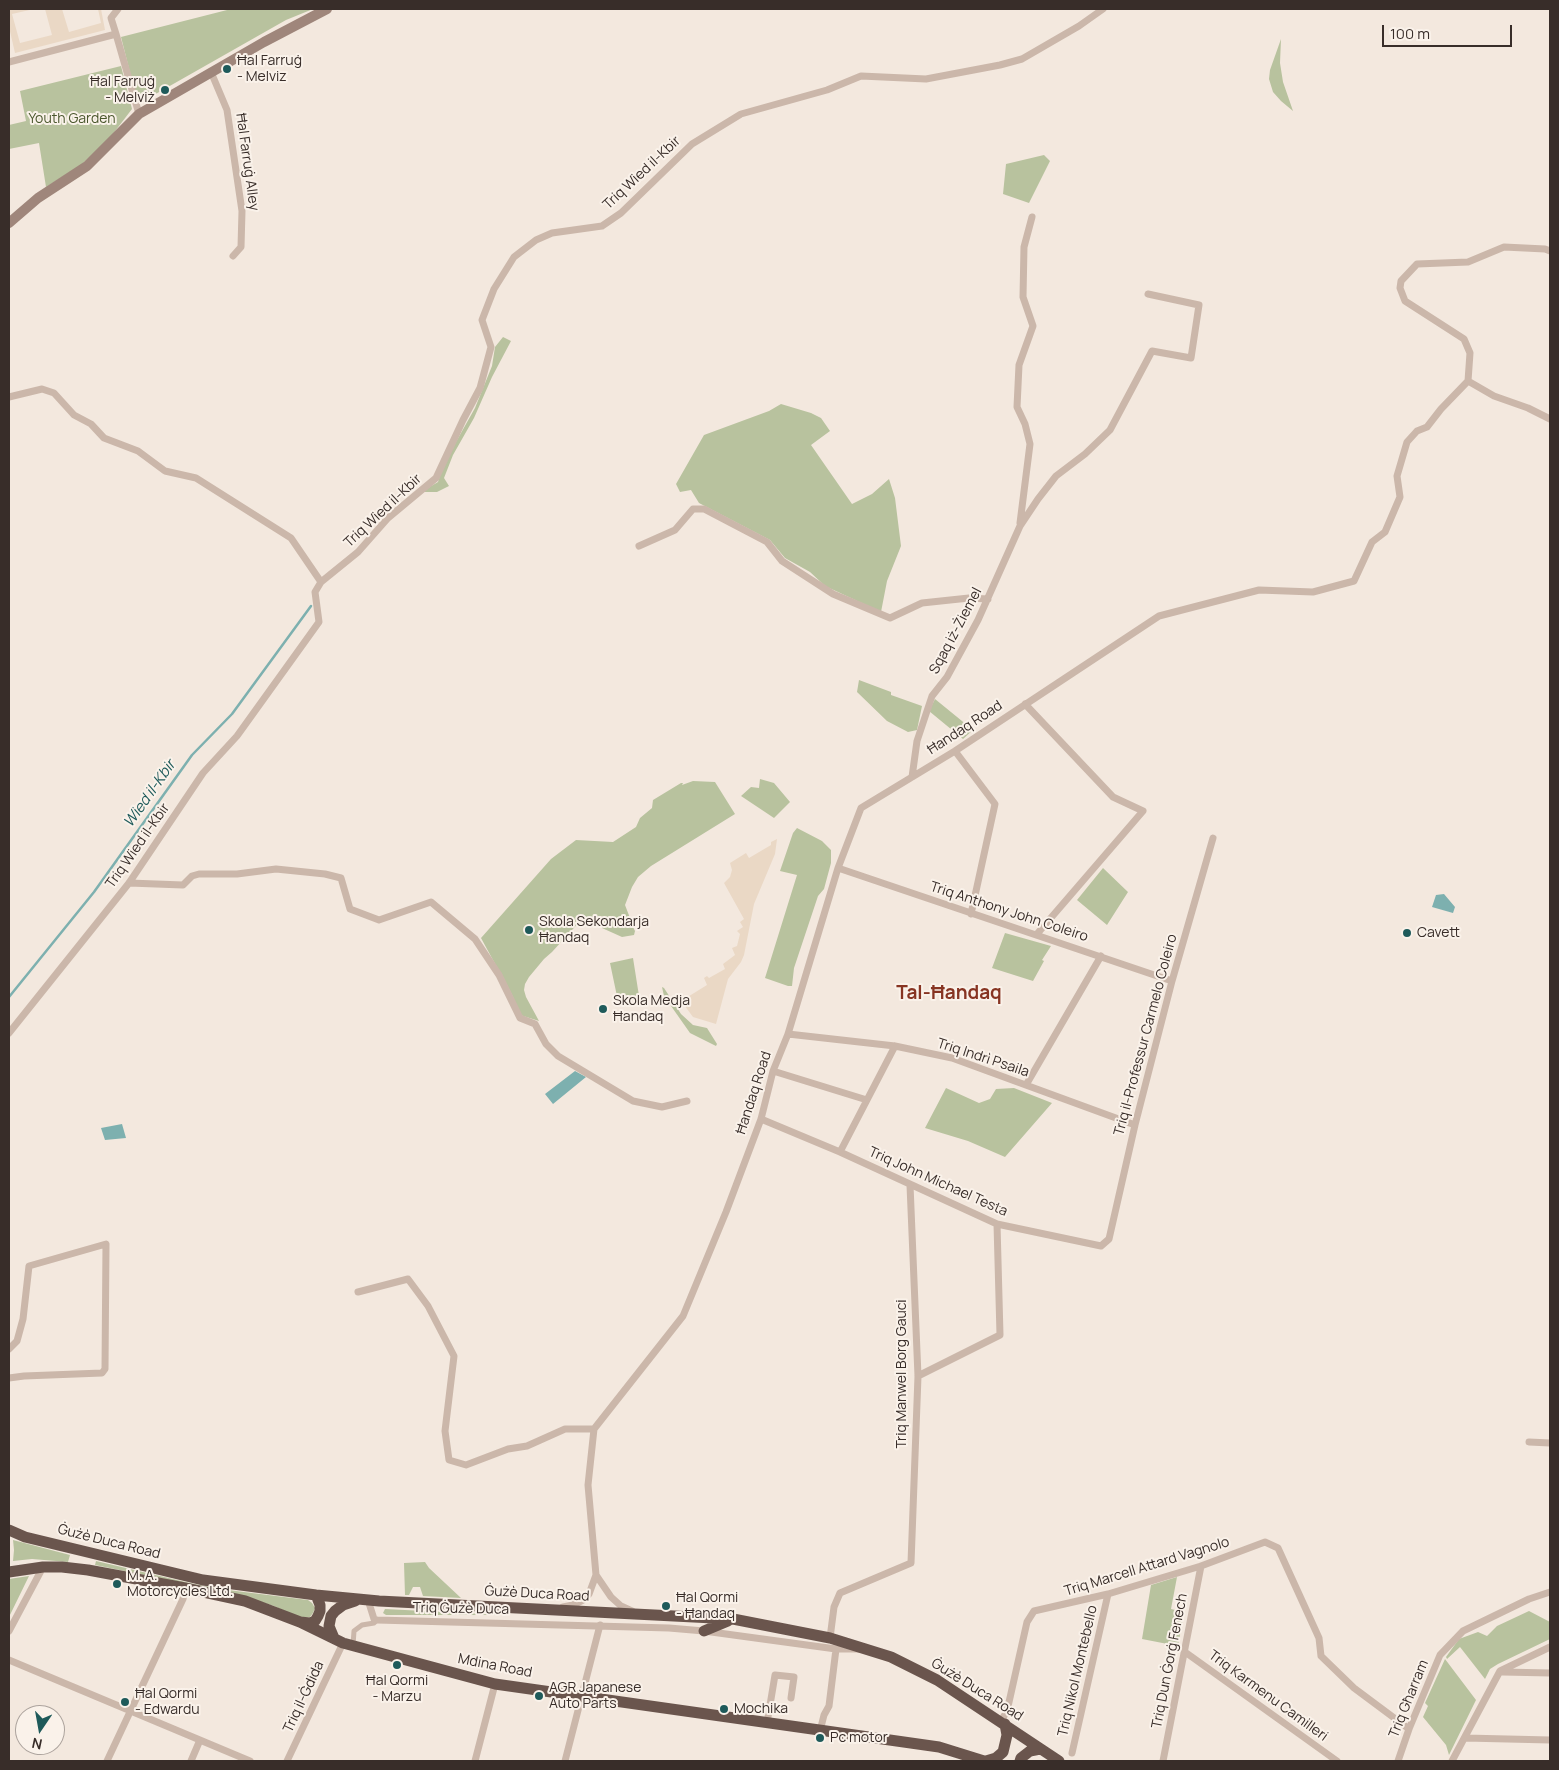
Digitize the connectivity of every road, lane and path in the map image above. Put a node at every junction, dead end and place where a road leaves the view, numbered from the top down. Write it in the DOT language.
graph roads {
  1 [pos="109,9"];
  2 [pos="118,9"];
  3 [pos="327,9"];
  4 [pos="1103,9"];
  5 [pos="111,18"];
  6 [pos="116,34"];
  7 [pos="9,62"];
  8 [pos="211,72"];
  9 [pos="139,114"];
  10 [pos="1032,217"];
  11 [pos="9,223"];
  12 [pos="1550,251"];
  13 [pos="233,256"];
  14 [pos="1148,294"];
  15 [pos="1468,380"];
  16 [pos="9,397"];
  17 [pos="1550,419"];
  18 [pos="1020,526"];
  19 [pos="639,546"];
  20 [pos="321,582"];
  21 [pos="988,599"];
  22 [pos="1025,704"];
  23 [pos="955,751"];
  24 [pos="912,776"];
  25 [pos="1213,838"];
  26 [pos="838,868"];
  27 [pos="129,883"];
  28 [pos="972,914"];
  29 [pos="1037,934"];
  30 [pos="1101,956"];
  31 [pos="1172,981"];
  32 [pos="9,1033"];
  33 [pos="788,1034"];
  34 [pos="895,1046"];
  35 [pos="773,1070"];
  36 [pos="1026,1085"];
  37 [pos="867,1100"];
  38 [pos="687,1101"];
  39 [pos="761,1119"];
  40 [pos="1135,1125"];
  41 [pos="840,1152"];
  42 [pos="910,1185"];
  43 [pos="997,1224"];
  44 [pos="1109,1240"];
  45 [pos="358,1292"];
  46 [pos="9,1349"];
  47 [pos="918,1376"];
  48 [pos="9,1378"];
  49 [pos="594,1429"];
  50 [pos="1529,1442"];
  51 [pos="1550,1443"];
  52 [pos="9,1530"];
  53 [pos="1201,1566"];
  54 [pos="42,1567"];
  55 [pos="9,1572"];
  56 [pos="596,1575"];
  57 [pos="185,1588"];
  58 [pos="1550,1592"];
  59 [pos="1108,1594"];
  60 [pos="316,1595"];
  61 [pos="363,1600"];
  62 [pos="550,1610"];
  63 [pos="637,1614"];
  64 [pos="733,1619"];
  65 [pos="377,1620"];
  66 [pos="300,1622"];
  67 [pos="600,1625"];
  68 [pos="9,1631"];
  69 [pos="704,1631"];
  70 [pos="830,1638"];
  71 [pos="344,1642"];
  72 [pos="1550,1647"];
  73 [pos="866,1648"];
  74 [pos="836,1649"];
  75 [pos="1185,1652"];
  76 [pos="9,1660"];
  77 [pos="1500,1672"];
  78 [pos="1550,1673"];
  79 [pos="495,1684"];
  80 [pos="582,1695"];
  81 [pos="791,1698"];
  82 [pos="131,1711"];
  83 [pos="1004,1719"];
  84 [pos="767,1723"];
  85 [pos="1409,1729"];
  86 [pos="820,1731"];
  87 [pos="1465,1738"];
  88 [pos="200,1740"];
  89 [pos="1550,1740"];
  90 [pos="1040,1749"];
  91 [pos="1072,1753"];
  92 [pos="108,1761"];
  93 [pos="191,1761"];
  94 [pos="250,1761"];
  95 [pos="287,1761"];
  96 [pos="475,1761"];
  97 [pos="565,1761"];
  98 [pos="985,1761"];
  99 [pos="1020,1761"];
  100 [pos="1059,1761"];
  101 [pos="1163,1761"];
  102 [pos="1337,1761"];
  103 [pos="1398,1761"];
  104 [pos="1452,1761"];
  1 -- 5 [label="street"];
  2 -- 5 [label="street"];
  3 -- 8 [label="main road"];
  4 -- 20 [label="street, Triq Wied il-Kbir"];
  5 -- 6 [label="street"];
  6 -- 7 [label="street"];
  6 -- 9 [label="street"];
  8 -- 9 [label="main road"];
  8 -- 13 [label="street, Ħal Farruġ Alley"];
  9 -- 11 [label="main road"];
  10 -- 18 [label="street"];
  12 -- 15 [label="street"];
  14 -- 18 [label="street"];
  15 -- 17 [label="street"];
  15 -- 22 [label="street, Ħandaq Road"];
  16 -- 20 [label="street"];
  18 -- 21 [label="street, Sqaq iż-Żiemel"];
  19 -- 21 [label="street"];
  20 -- 27 [label="street, Triq Wied il-Kbir"];
  21 -- 24 [label="street, Sqaq iż-Żiemel"];
  22 -- 23 [label="street, Ħandaq Road"];
  22 -- 29 [label="street"];
  23 -- 24 [label="street, Ħandaq Road"];
  23 -- 28 [label="street"];
  24 -- 26 [label="street, Ħandaq Road"];
  25 -- 31 [label="street, Triq il-Professur Carmelo Coleiro"];
  26 -- 28 [label="street, Triq Anthony John Coleiro"];
  26 -- 33 [label="street, Ħandaq Road"];
  27 -- 32 [label="street, Triq Wied il-Kbir"];
  27 -- 38 [label="street"];
  28 -- 29 [label="street, Triq Anthony John Coleiro"];
  29 -- 30 [label="street, Triq Anthony John Coleiro"];
  30 -- 31 [label="street, Triq Anthony John Coleiro"];
  30 -- 36 [label="street"];
  31 -- 40 [label="street, Triq il-Professur Carmelo Coleiro"];
  33 -- 34 [label="street, Triq Indrì Psaila"];
  33 -- 35 [label="street, Ħandaq Road"];
  34 -- 36 [label="street, Triq Indrì Psaila"];
  34 -- 37 [label="street"];
  35 -- 37 [label="street"];
  35 -- 39 [label="street, Ħandaq Road"];
  36 -- 40 [label="street, Triq Indrì Psaila"];
  37 -- 41 [label="street"];
  39 -- 41 [label="street, Triq John Michael Testa"];
  39 -- 49 [label="street, Ħandaq Road"];
  40 -- 44 [label="street, Triq il-Professur Carmelo Coleiro"];
  41 -- 42 [label="street, Triq John Michael Testa"];
  42 -- 43 [label="street, Triq John Michael Testa"];
  42 -- 47 [label="street, Triq Manwel Borg Gauci"];
  43 -- 44 [label="street, Triq John Michael Testa"];
  43 -- 47 [label="street"];
  45 -- 49 [label="street"];
  46 -- 48 [label="street"];
  47 -- 70 [label="street, Triq Manwel Borg Gauci"];
  49 -- 56 [label="street"];
  50 -- 51 [label="street"];
  52 -- 60 [label="highway, Ġużè Duca Road"];
  53 -- 59 [label="street, Triq Marcell Attard Vagnolo"];
  53 -- 75 [label="street, Triq Dun Ġorġ Fenech"];
  53 -- 85 [label="street, Triq Marcell Attard Vagnolo"];
  54 -- 55 [label="highway, Mdina Road"];
  54 -- 57 [label="highway, Mdina Road"];
  54 -- 68 [label="street"];
  56 -- 62 [label="street"];
  56 -- 63 [label="street"];
  57 -- 66 [label="highway, Mdina Road"];
  57 -- 82 [label="street"];
  58 -- 85 [label="street, Triq Għarram"];
  59 -- 83 [label="street, Triq Marcell Attard Vagnolo"];
  59 -- 91 [label="street, Triq Nikol Montebello"];
  60 -- 61 [label="highway, Ġużè Duca Road"];
  60 -- 66 [label="highway"];
  61 -- 62 [label="highway, Ġużè Duca Road"];
  61 -- 65 [label="street"];
  61 -- 71 [label="highway"];
  62 -- 63 [label="highway, Ġużè Duca Road"];
  63 -- 64 [label="highway, Ġużè Duca Road"];
  64 -- 69 [label="highway"];
  64 -- 70 [label="highway, Ġużè Duca Road"];
  65 -- 67 [label="street, Triq Ġużè Duca"];
  65 -- 71 [label="street"];
  66 -- 71 [label="highway, Mdina Road"];
  67 -- 69 [label="street, Triq Ġużè Duca"];
  67 -- 80 [label="street"];
  69 -- 74 [label="street, Triq Ġużè Duca"];
  70 -- 73 [label="highway, Ġużè Duca Road"];
  71 -- 79 [label="highway, Mdina Road"];
  71 -- 95 [label="street, Triq il-Ġdida"];
  72 -- 77 [label="street"];
  73 -- 74 [label="street, Triq Ġużè Duca"];
  73 -- 83 [label="highway, Ġużè Duca Road"];
  74 -- 86 [label="street"];
  75 -- 101 [label="street, Triq Dun Ġorġ Fenech"];
  75 -- 102 [label="street, Triq Karmenu Camilleri"];
  76 -- 82 [label="street"];
  77 -- 78 [label="street"];
  77 -- 87 [label="street"];
  79 -- 80 [label="highway, Mdina Road"];
  79 -- 96 [label="street"];
  80 -- 84 [label="highway, Mdina Road"];
  80 -- 97 [label="street"];
  81 -- 84 [label="street"];
  82 -- 88 [label="street"];
  82 -- 92 [label="street"];
  83 -- 90 [label="highway, Ġużè Duca Road"];
  83 -- 98 [label="highway"];
  84 -- 86 [label="highway, Mdina Road"];
  85 -- 103 [label="street, Triq Għarram"];
  86 -- 98 [label="highway, Mdina Road"];
  87 -- 89 [label="street"];
  87 -- 104 [label="street"];
  88 -- 93 [label="street"];
  88 -- 94 [label="street"];
  90 -- 99 [label="highway"];
  90 -- 100 [label="highway"];
}
